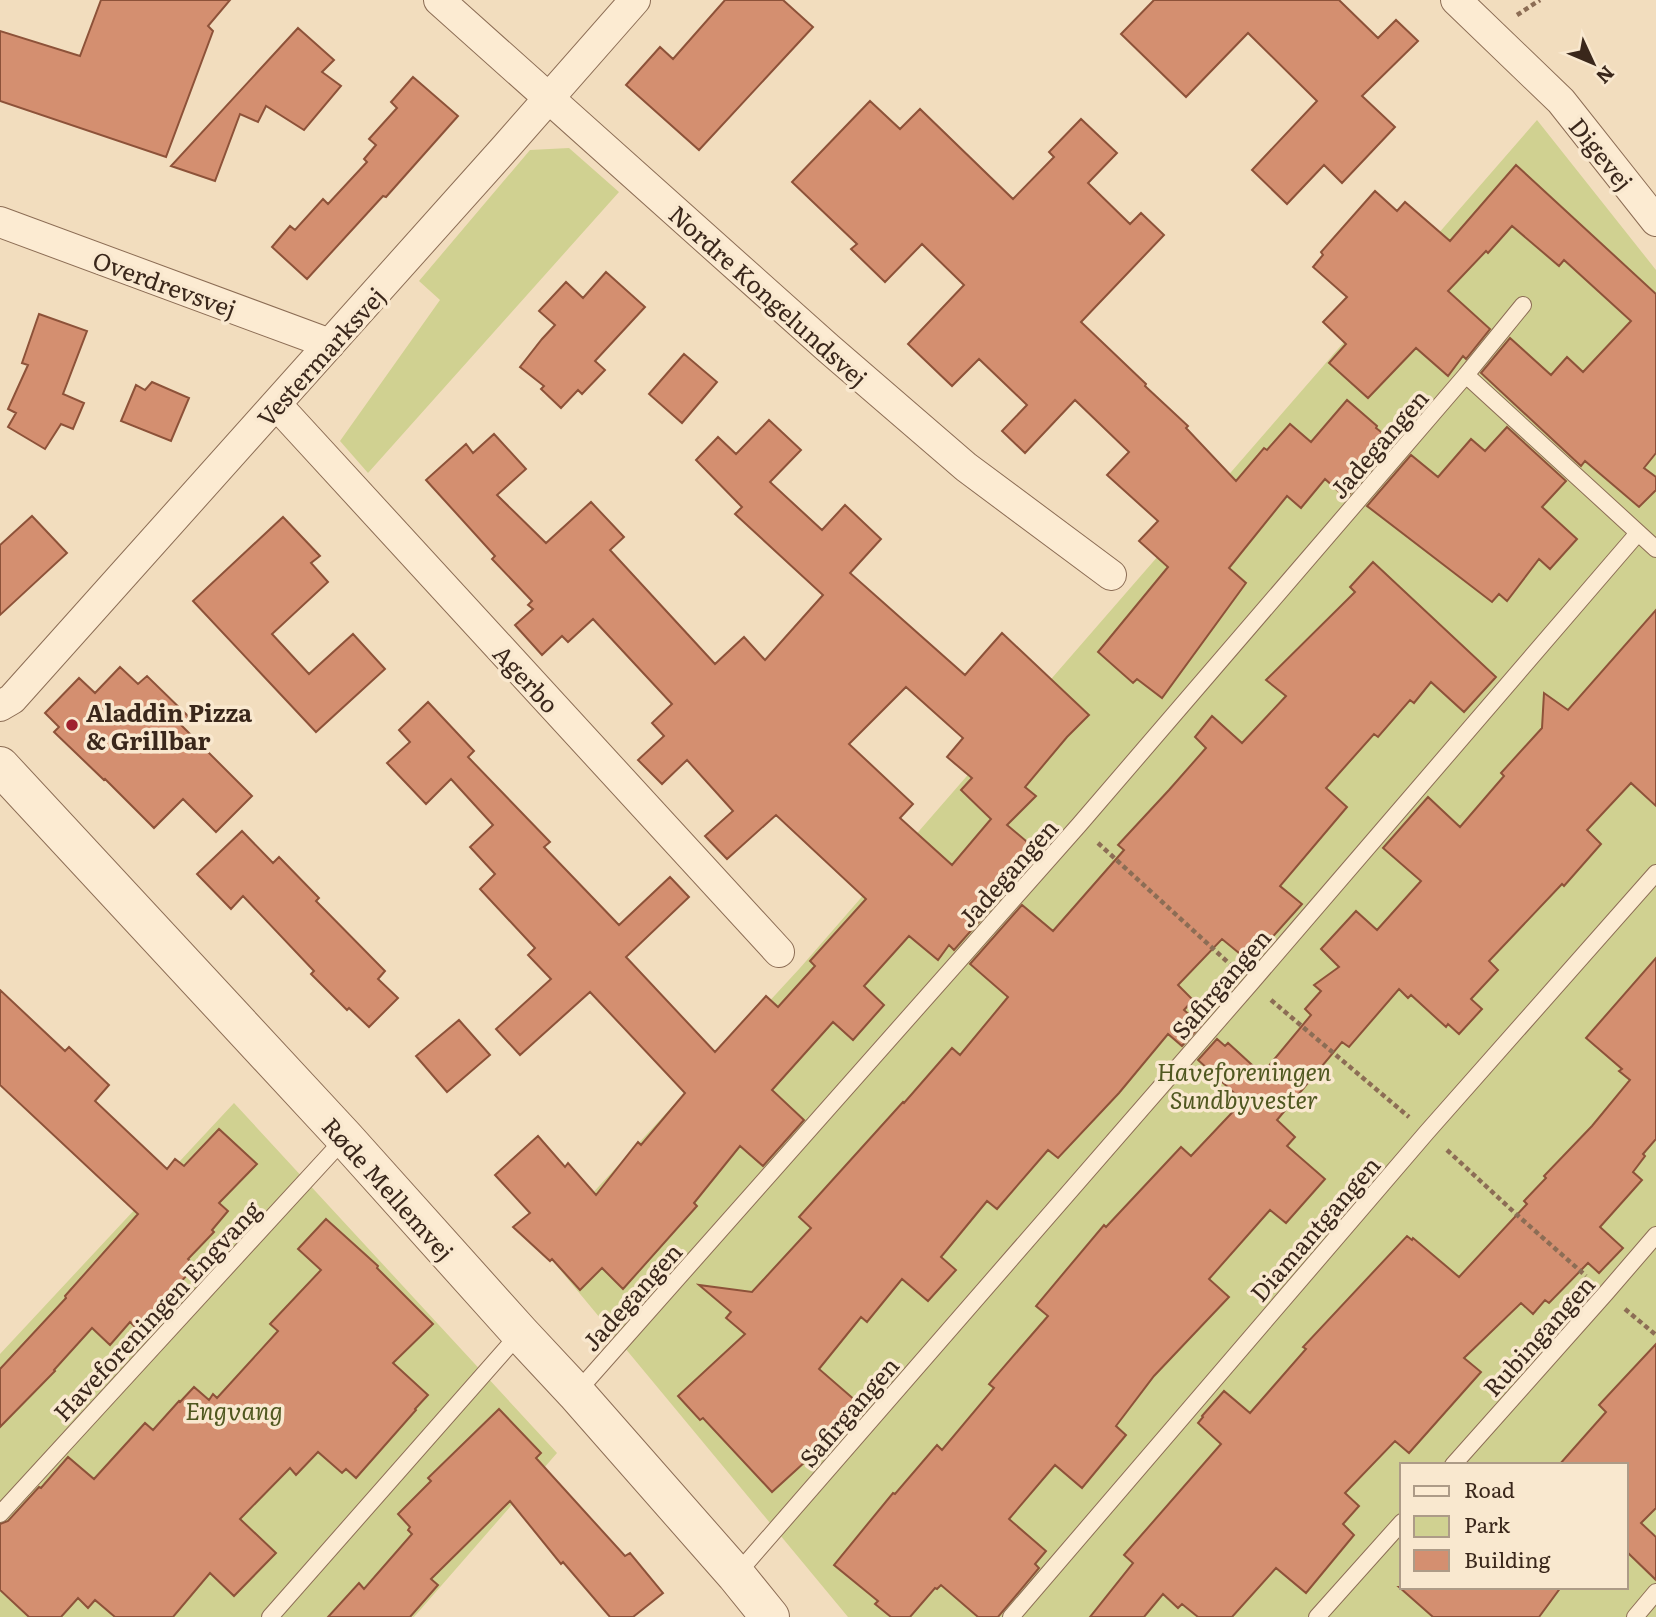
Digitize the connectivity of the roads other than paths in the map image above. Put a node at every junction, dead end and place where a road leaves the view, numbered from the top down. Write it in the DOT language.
graph roads {
  1 [pos="439,0"];
  2 [pos="635,0"];
  3 [pos="1455,0"];
  4 [pos="549,99"];
  5 [pos="1656,221"];
  6 [pos="0,222"];
  7 [pos="1522,305"];
  8 [pos="330,344"];
  9 [pos="1466,375"];
  10 [pos="276,404"];
  11 [pos="1638,533"];
  12 [pos="1656,549"];
  13 [pos="1111,575"];
  14 [pos="0,706"];
  15 [pos="0,766"];
  16 [pos="1656,873"];
  17 [pos="779,952"];
  18 [pos="345,1138"];
  19 [pos="1656,1235"];
  20 [pos="520,1333"];
  21 [pos="576,1393"];
  22 [pos="1455,1463"];
  23 [pos="0,1514"];
  24 [pos="1400,1524"];
  25 [pos="736,1575"];
  26 [pos="1656,1592"];
  27 [pos="270,1617"];
  28 [pos="770,1617"];
  29 [pos="1011,1617"];
  30 [pos="1317,1617"];
  31 [pos="1635,1617"];
  1 -- 4 [label="street, Nordre Kongelundsvej"];
  2 -- 4 [label="street, Vestermarksvej"];
  3 -- 5 [label="street, Digevej"];
  4 -- 8 [label="street, Vestermarksvej"];
  4 -- 13 [label="street, Nordre Kongelundsvej"];
  6 -- 8 [label="street, Overdrevsvej"];
  7 -- 9 [label="lane, Jadegangen"];
  8 -- 10 [label="street, Vestermarksvej"];
  9 -- 11 [label="lane"];
  9 -- 21 [label="lane, Jadegangen"];
  10 -- 14 [label="street, Vestermarksvej"];
  10 -- 17 [label="street, Agerbo"];
  11 -- 12 [label="lane"];
  11 -- 25 [label="lane, Safirgangen"];
  15 -- 18 [label="street, Røde Mellemvej"];
  16 -- 29 [label="lane, Diamantgangen"];
  18 -- 20 [label="street, Røde Mellemvej"];
  18 -- 23 [label="lane, Haveforeningen Engvang"];
  19 -- 22 [label="lane, Rubingangen"];
  20 -- 21 [label="street, Røde Mellemvej"];
  20 -- 27 [label="lane"];
  21 -- 25 [label="street, Røde Mellemvej"];
  24 -- 30 [label="lane"];
  25 -- 28 [label="street, Røde Mellemvej"];
  26 -- 31 [label="lane"];
}
